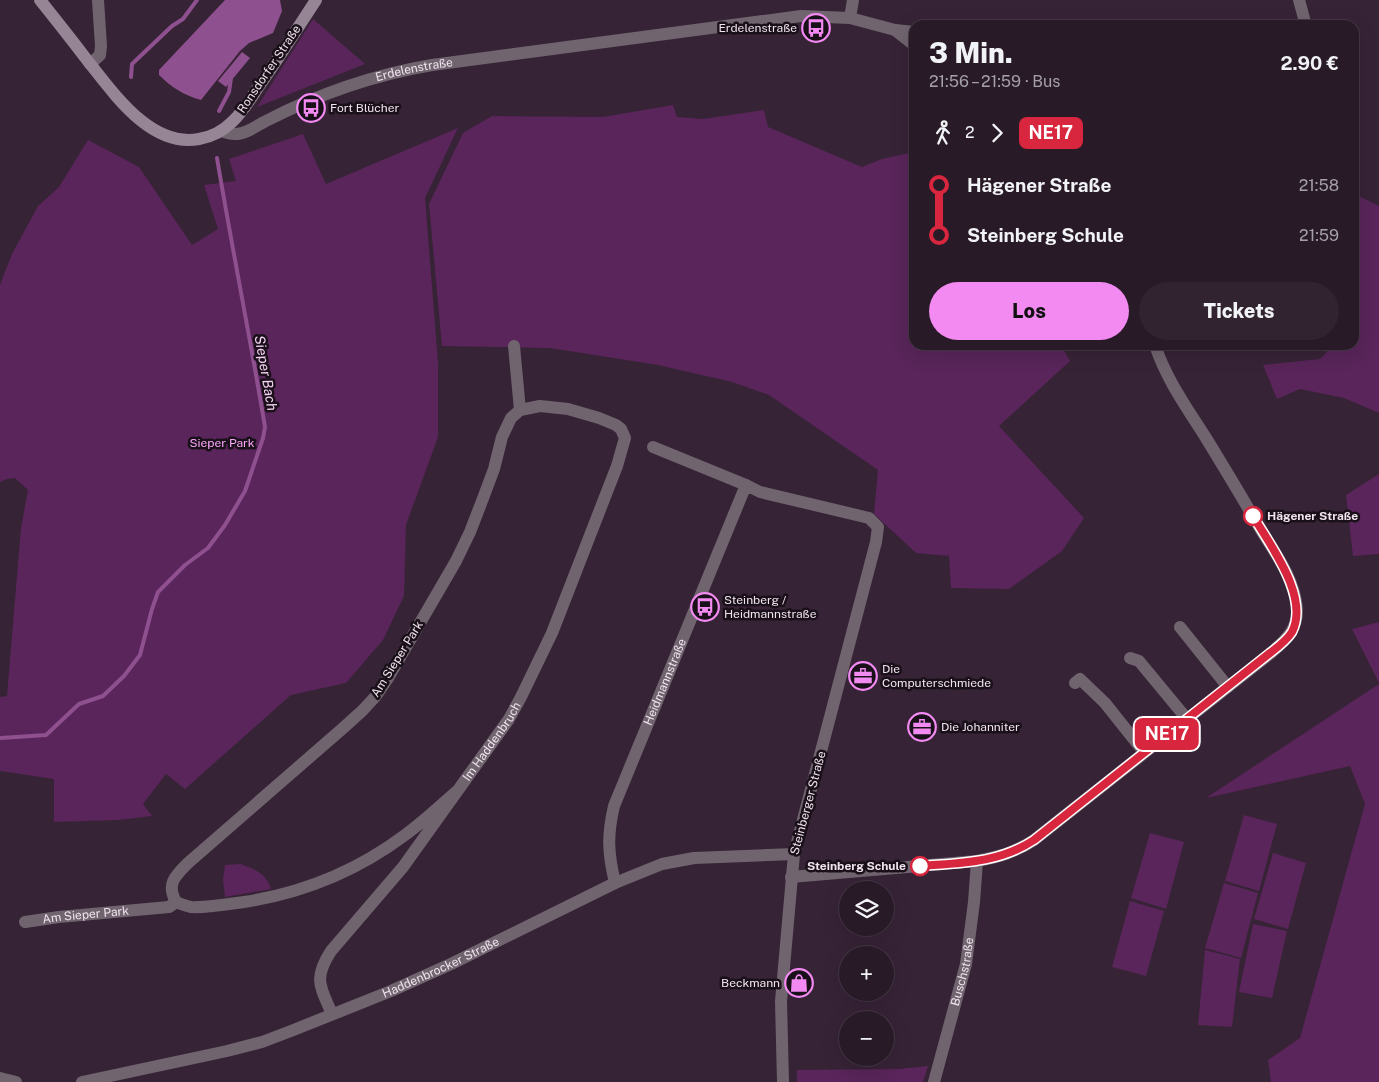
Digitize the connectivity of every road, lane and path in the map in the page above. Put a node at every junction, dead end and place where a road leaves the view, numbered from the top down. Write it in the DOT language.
graph roads {
  1 [pos="40,0"];
  2 [pos="98,0"];
  3 [pos="316,0"];
  4 [pos="853,0"];
  5 [pos="1299,0"];
  6 [pos="850,18"];
  7 [pos="1304,20"];
  8 [pos="895,30"];
  9 [pos="909,31"];
  10 [pos="909,41"];
  11 [pos="90,64"];
  12 [pos="222,131"];
  13 [pos="514,346"];
  14 [pos="1156,350"];
  15 [pos="520,410"];
  16 [pos="653,447"];
  17 [pos="746,485"];
  18 [pos="1180,627"];
  19 [pos="1130,658"];
  20 [pos="1075,682"];
  21 [pos="1228,686"];
  22 [pos="1187,719"];
  23 [pos="1144,752"];
  24 [pos="458,791"];
  25 [pos="794,854"];
  26 [pos="977,861"];
  27 [pos="791,877"];
  28 [pos="614,883"];
  29 [pos="176,902"];
  30 [pos="25,922"];
  31 [pos="332,1014"];
  32 [pos="0,1078"];
  33 [pos="16,1082"];
  34 [pos="82,1082"];
  35 [pos="783,1082"];
  36 [pos="934,1082"];
  1 -- 11 [label="main road, Ronsdorfer Straße"];
  2 -- 11 [label="street"];
  3 -- 12 [label="main road, Ronsdorfer Straße"];
  4 -- 6 [label="street"];
  5 -- 7 [label="street"];
  6 -- 8 [label="street, Erdelenstraße"];
  6 -- 12 [label="street, Erdelenstraße"];
  8 -- 9 [label="street, Erdelenstraße"];
  8 -- 10 [label="street"];
  11 -- 12 [label="main road, Ronsdorfer Straße"];
  13 -- 15 [label="street"];
  14 -- 21 [label="street"];
  15 -- 24 [label="street, Im Haddenbruch"];
  15 -- 29 [label="street, Am Sieper Park"];
  16 -- 17 [label="street"];
  17 -- 25 [label="street, Steinberger Straße"];
  17 -- 28 [label="street, Heidmannstraße"];
  18 -- 21 [label="street"];
  19 -- 22 [label="street"];
  20 -- 23 [label="street"];
  21 -- 22 [label="street"];
  22 -- 23 [label="street"];
  23 -- 26 [label="street"];
  24 -- 29 [label="street, Am Sieper Park"];
  24 -- 31 [label="street, Im Haddenbruch"];
  25 -- 27 [label="street, Steinberger Straße"];
  25 -- 28 [label="street, Haddenbrocker Straße"];
  26 -- 27 [label="street"];
  26 -- 36 [label="street, Buschstraße"];
  27 -- 35 [label="street, Steinberger Straße"];
  28 -- 31 [label="street, Haddenbrocker Straße"];
  29 -- 30 [label="street, Am Sieper Park"];
  31 -- 34 [label="street, Haddenbrocker Straße"];
  32 -- 33 [label="street"];
}
